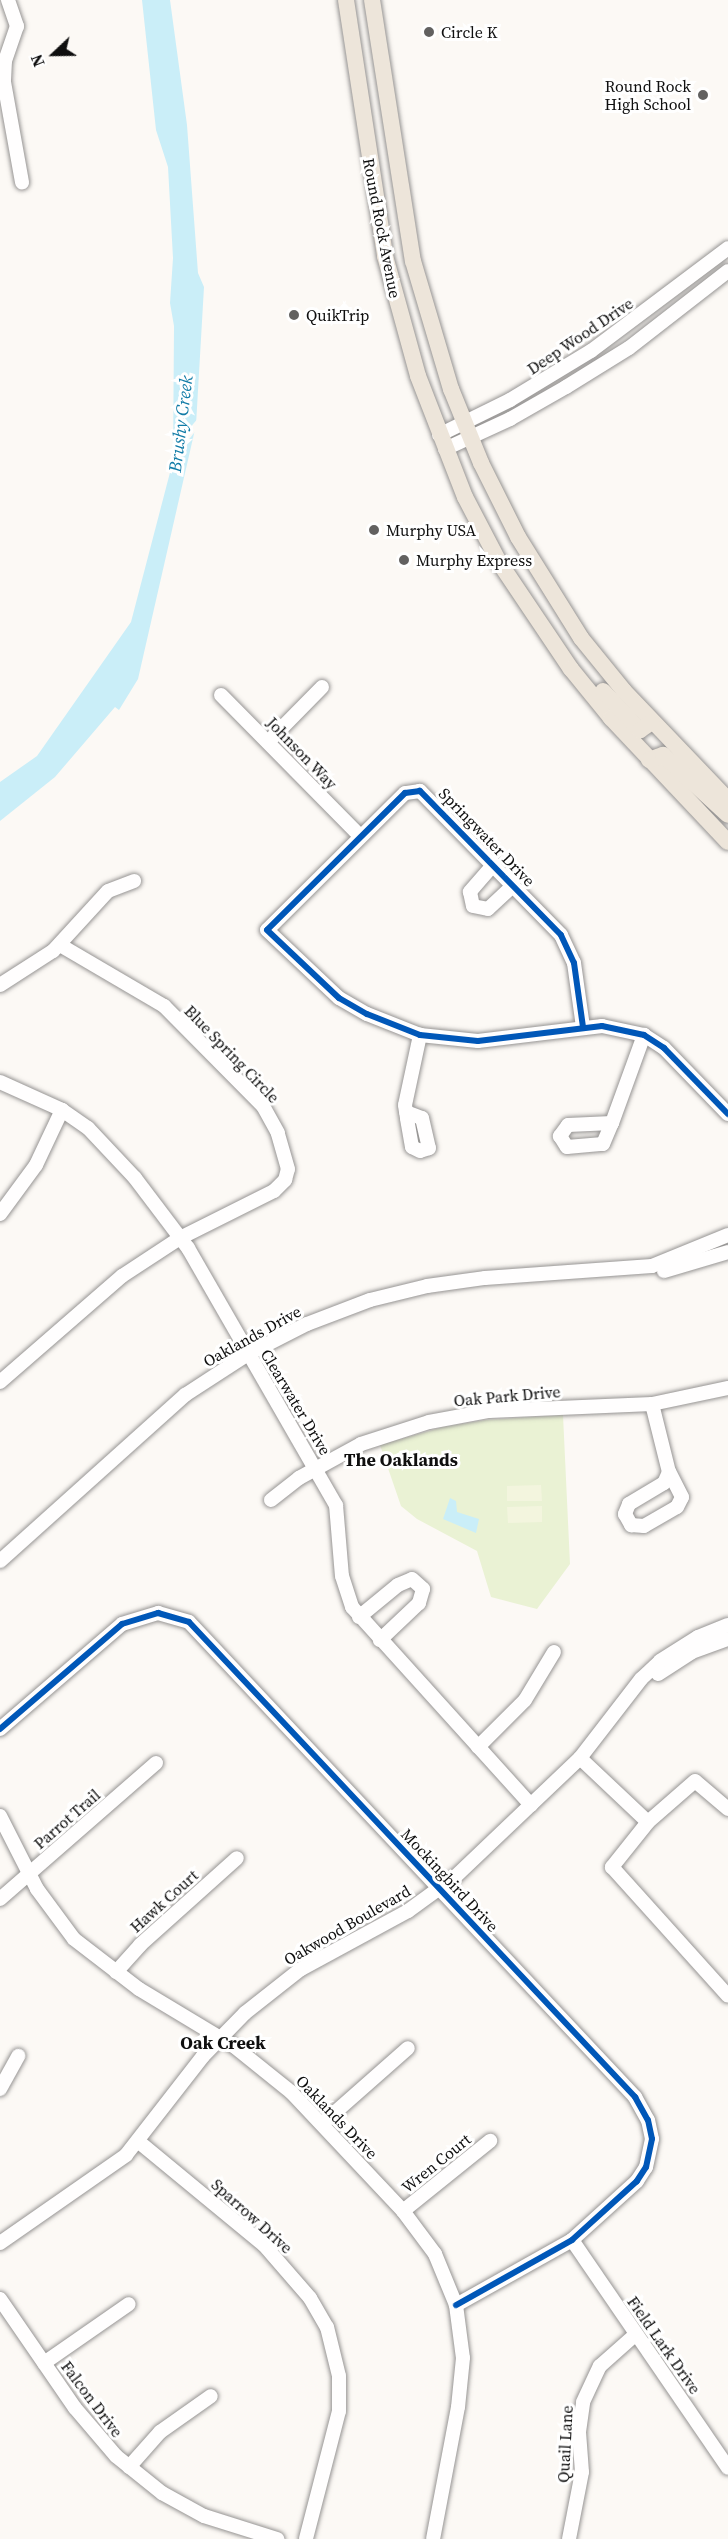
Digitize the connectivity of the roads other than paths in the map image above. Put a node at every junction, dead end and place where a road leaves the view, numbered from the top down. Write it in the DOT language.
graph roads {
  1 [pos="8,0"];
  2 [pos="346,0"];
  3 [pos="372,0"];
  4 [pos="22,182"];
  5 [pos="728,248"];
  6 [pos="728,271"];
  7 [pos="467,431"];
  8 [pos="442,442"];
  9 [pos="544,631"];
  10 [pos="322,687"];
  11 [pos="221,695"];
  12 [pos="652,722"];
  13 [pos="268,742"];
  14 [pos="649,760"];
  15 [pos="728,800"];
  16 [pos="728,815"];
  17 [pos="359,835"];
  18 [pos="728,842"];
  19 [pos="494,864"];
  20 [pos="134,881"];
  21 [pos="514,885"];
  22 [pos="60,945"];
  23 [pos="0,985"];
  24 [pos="583,1027"];
  25 [pos="420,1035"];
  26 [pos="644,1035"];
  27 [pos="0,1082"];
  28 [pos="62,1110"];
  29 [pos="406,1112"];
  30 [pos="728,1114"];
  31 [pos="612,1123"];
  32 [pos="4,1195"];
  33 [pos="0,1214"];
  34 [pos="728,1235"];
  35 [pos="180,1238"];
  36 [pos="728,1251"];
  37 [pos="581,1273"];
  38 [pos="248,1354"];
  39 [pos="0,1382"];
  40 [pos="728,1388"];
  41 [pos="652,1404"];
  42 [pos="316,1469"];
  43 [pos="669,1472"];
  44 [pos="271,1500"];
  45 [pos="0,1561"];
  46 [pos="359,1617"];
  47 [pos="728,1625"];
  48 [pos="728,1639"];
  49 [pos="380,1640"];
  50 [pos="554,1652"];
  51 [pos="625,1699"];
  52 [pos="0,1729"];
  53 [pos="478,1747"];
  54 [pos="580,1758"];
  55 [pos="156,1763"];
  56 [pos="531,1805"];
  57 [pos="728,1809"];
  58 [pos="0,1816"];
  59 [pos="648,1822"];
  60 [pos="237,1858"];
  61 [pos="29,1874"];
  62 [pos="439,1888"];
  63 [pos="0,1899"];
  64 [pos="116,1972"];
  65 [pos="728,1996"];
  66 [pos="219,2038"];
  67 [pos="408,2048"];
  68 [pos="18,2056"];
  69 [pos="0,2089"];
  70 [pos="323,2123"];
  71 [pos="490,2140"];
  72 [pos="138,2142"];
  73 [pos="403,2211"];
  74 [pos="572,2240"];
  75 [pos="0,2243"];
  76 [pos="0,2299"];
  77 [pos="129,2304"];
  78 [pos="456,2306"];
  79 [pos="636,2334"];
  80 [pos="44,2363"];
  81 [pos="211,2396"];
  82 [pos="129,2467"];
  83 [pos="728,2468"];
  84 [pos="277,2539"];
  85 [pos="306,2539"];
  86 [pos="433,2539"];
  87 [pos="569,2539"];
  1 -- 4 [label="street"];
  2 -- 8 [label="main road, Round Rock Avenue"];
  3 -- 7 [label="main road, Round Rock Avenue"];
  5 -- 7 [label="street, Deep Wood Drive"];
  6 -- 7 [label="street, Deep Wood Drive"];
  7 -- 8 [label="street, Deep Wood Drive"];
  7 -- 12 [label="main road, Round Rock Avenue"];
  8 -- 9 [label="main road, Round Rock Avenue"];
  9 -- 12 [label="main road"];
  9 -- 14 [label="main road, Round Rock Avenue"];
  10 -- 13 [label="street"];
  11 -- 13 [label="street, Johnson Way"];
  12 -- 15 [label="main road, Round Rock Avenue"];
  13 -- 17 [label="street, Johnson Way"];
  14 -- 16 [label="main road"];
  14 -- 18 [label="main road, Round Rock Avenue"];
  17 -- 19 [label="street, Springwater Drive"];
  17 -- 25 [label="street, Springwater Drive"];
  19 -- 21 [label="street, Springwater Drive"];
  19 -- 21 [label="street"];
  20 -- 22 [label="street"];
  21 -- 24 [label="street, Springwater Drive"];
  22 -- 23 [label="street"];
  22 -- 35 [label="street, Blue Spring Circle"];
  24 -- 25 [label="street"];
  24 -- 26 [label="street"];
  25 -- 29 [label="street"];
  26 -- 30 [label="street"];
  26 -- 31 [label="street"];
  27 -- 28 [label="street, Clearwater Drive"];
  28 -- 32 [label="street"];
  28 -- 35 [label="street, Clearwater Drive"];
  32 -- 33 [label="street"];
  34 -- 37 [label="street, Oaklands Drive"];
  35 -- 38 [label="street, Clearwater Drive"];
  35 -- 39 [label="street, Blue Spring Circle"];
  36 -- 37 [label="street, Oaklands Drive"];
  37 -- 38 [label="street, Oaklands Drive"];
  38 -- 42 [label="street, Clearwater Drive"];
  38 -- 45 [label="street, Oaklands Drive"];
  40 -- 41 [label="street, Oak Park Drive"];
  41 -- 42 [label="street, Oak Park Drive"];
  41 -- 43 [label="street"];
  42 -- 44 [label="street, Oak Park Drive"];
  42 -- 46 [label="street, Clearwater Drive"];
  46 -- 49 [label="street, Clearwater Drive"];
  46 -- 49 [label="street"];
  47 -- 51 [label="street, Oakwood Boulevard"];
  48 -- 51 [label="street, Oakwood Boulevard"];
  49 -- 53 [label="street, Clearwater Drive"];
  50 -- 53 [label="street"];
  51 -- 54 [label="street, Oakwood Boulevard"];
  52 -- 62 [label="street, Mockingbird Drive"];
  53 -- 56 [label="street, Clearwater Drive"];
  54 -- 56 [label="street, Oakwood Boulevard"];
  54 -- 59 [label="street"];
  55 -- 61 [label="street, Parrot Trail"];
  56 -- 62 [label="street, Oakwood Boulevard"];
  57 -- 59 [label="street"];
  58 -- 61 [label="street, Oaklands Drive"];
  59 -- 65 [label="street"];
  60 -- 64 [label="street, Hawk Court"];
  61 -- 63 [label="street, Parrot Trail"];
  61 -- 64 [label="street, Oaklands Drive"];
  62 -- 66 [label="street, Oakwood Boulevard"];
  62 -- 74 [label="street, Mockingbird Drive"];
  64 -- 66 [label="street, Oaklands Drive"];
  66 -- 70 [label="street, Oaklands Drive"];
  66 -- 72 [label="street, Oakwood Boulevard"];
  67 -- 70 [label="street"];
  68 -- 69 [label="street"];
  70 -- 73 [label="street, Oaklands Drive"];
  71 -- 73 [label="street, Wren Court"];
  72 -- 75 [label="street, Oakwood Boulevard"];
  72 -- 85 [label="street, Sparrow Drive"];
  73 -- 78 [label="street, Oaklands Drive"];
  74 -- 78 [label="street, Mockingbird Drive"];
  74 -- 79 [label="street, Field Lark Drive"];
  76 -- 80 [label="street, Falcon Drive"];
  77 -- 80 [label="street"];
  78 -- 86 [label="street, Oaklands Drive"];
  79 -- 83 [label="street, Field Lark Drive"];
  79 -- 87 [label="street, Quail Lane"];
  80 -- 82 [label="street, Falcon Drive"];
  81 -- 82 [label="street"];
  82 -- 84 [label="street, Falcon Drive"];
}
